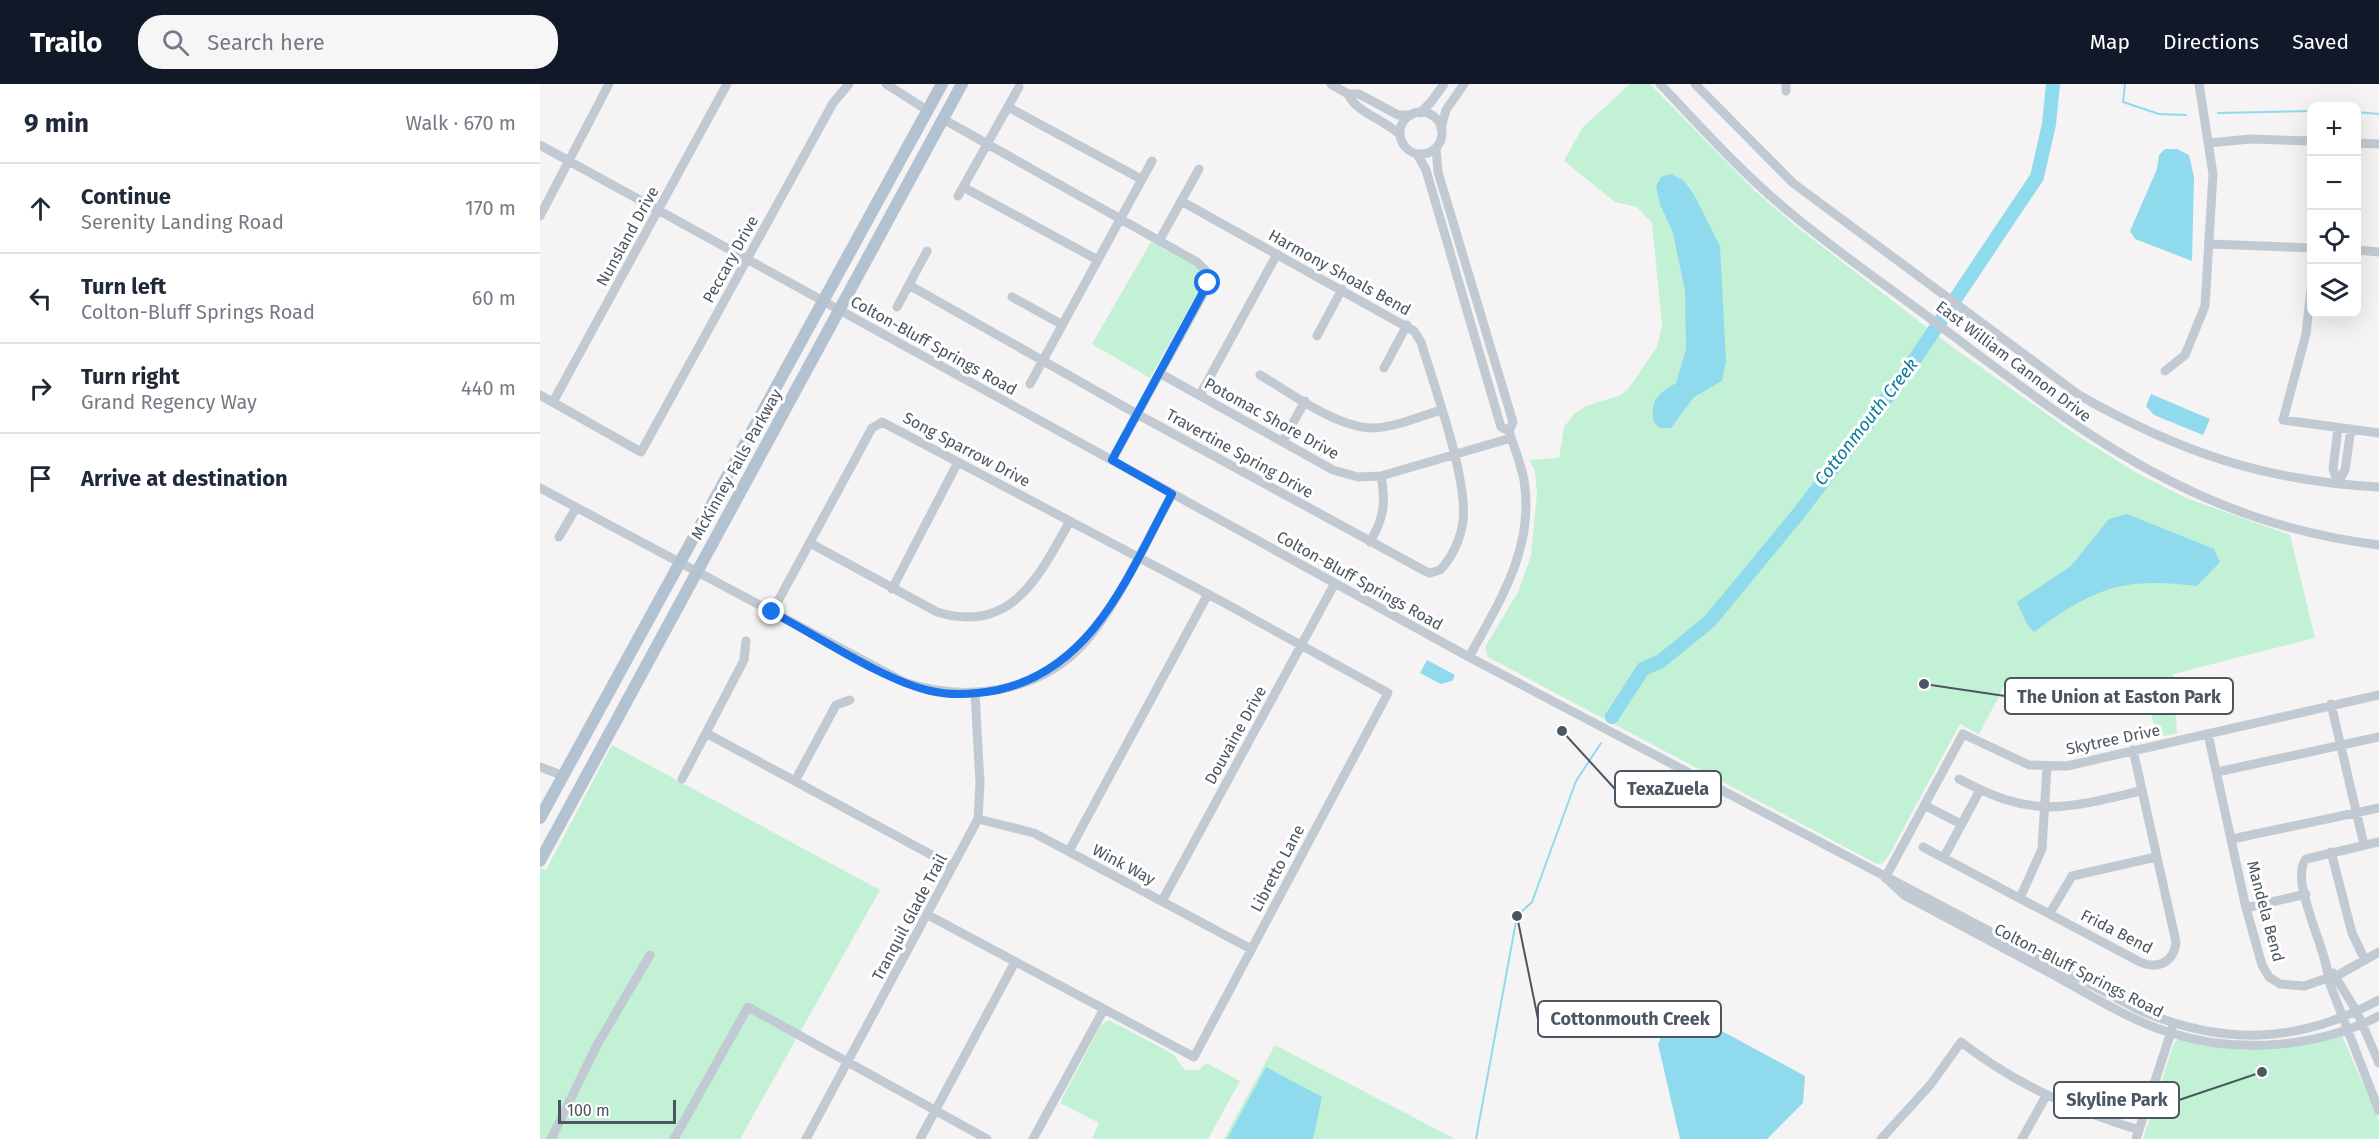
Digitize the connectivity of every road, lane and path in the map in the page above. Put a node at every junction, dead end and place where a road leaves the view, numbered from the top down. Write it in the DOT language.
graph roads {
  1 [pos="609,84"];
  2 [pos="727,84"];
  3 [pos="849,84"];
  4 [pos="886,84"];
  5 [pos="942,84"];
  6 [pos="962,84"];
  7 [pos="1331,84"];
  8 [pos="1444,84"];
  9 [pos="1464,84"];
  10 [pos="1661,84"];
  11 [pos="1695,84"];
  12 [pos="2199,84"];
  13 [pos="1019,87"];
  14 [pos="1348,94"];
  15 [pos="1008,107"];
  16 [pos="927,110"];
  17 [pos="1415,114"];
  18 [pos="943,119"];
  19 [pos="1441,128"];
  20 [pos="1400,135"];
  21 [pos="2307,141"];
  22 [pos="2210,143"];
  23 [pos="2361,143"];
  24 [pos="2379,144"];
  25 [pos="540,145"];
  26 [pos="986,146"];
  27 [pos="1436,147"];
  28 [pos="1417,154"];
  29 [pos="1152,161"];
  30 [pos="569,163"];
  31 [pos="1199,169"];
  32 [pos="1141,179"];
  33 [pos="1181,201"];
  34 [pos="658,212"];
  35 [pos="540,216"];
  36 [pos="1119,219"];
  37 [pos="1159,241"];
  38 [pos="2210,244"];
  39 [pos="2307,248"];
  40 [pos="2361,250"];
  41 [pos="927,251"];
  42 [pos="2379,252"];
  43 [pos="1277,254"];
  44 [pos="1096,259"];
  45 [pos="747,261"];
  46 [pos="909,285"];
  47 [pos="1342,289"];
  48 [pos="1012,297"];
  49 [pos="823,302"];
  50 [pos="897,307"];
  51 [pos="839,310"];
  52 [pos="2308,318"];
  53 [pos="1061,324"];
  54 [pos="1407,325"];
  55 [pos="1317,336"];
  56 [pos="1042,359"];
  57 [pos="1384,368"];
  58 [pos="2165,371"];
  59 [pos="1161,374"];
  60 [pos="1260,375"];
  61 [pos="1030,384"];
  62 [pos="540,395"];
  63 [pos="1200,395"];
  64 [pos="1305,401"];
  65 [pos="553,402"];
  66 [pos="1441,410"];
  67 [pos="1137,414"];
  68 [pos="2338,428"];
  69 [pos="2351,429"];
  70 [pos="2379,433"];
  71 [pos="1510,435"];
  72 [pos="1283,441"];
  73 [pos="1454,455"];
  74 [pos="1112,460"];
  75 [pos="958,462"];
  76 [pos="1381,476"];
  77 [pos="2379,487"];
  78 [pos="540,488"];
  79 [pos="1172,494"];
  80 [pos="576,508"];
  81 [pos="1070,521"];
  82 [pos="559,537"];
  83 [pos="1370,542"];
  84 [pos="810,543"];
  85 [pos="2379,545"];
  86 [pos="1137,557"];
  87 [pos="680,563"];
  88 [pos="695,571"];
  89 [pos="1434,573"];
  90 [pos="1335,583"];
  91 [pos="892,589"];
  92 [pos="1208,594"];
  93 [pos="772,612"];
  94 [pos="746,641"];
  95 [pos="1301,646"];
  96 [pos="1469,657"];
  97 [pos="975,693"];
  98 [pos="1388,693"];
  99 [pos="2379,695"];
  100 [pos="850,700"];
  101 [pos="2331,705"];
  102 [pos="706,733"];
  103 [pos="2208,734"];
  104 [pos="2379,737"];
  105 [pos="2340,744"];
  106 [pos="2133,750"];
  107 [pos="540,767"];
  108 [pos="2047,767"];
  109 [pos="2217,772"];
  110 [pos="564,776"];
  111 [pos="682,779"];
  112 [pos="1959,779"];
  113 [pos="795,781"];
  114 [pos="581,784"];
  115 [pos="1980,790"];
  116 [pos="2141,790"];
  117 [pos="1924,805"];
  118 [pos="2045,807"];
  119 [pos="2379,808"];
  120 [pos="2357,813"];
  121 [pos="540,818"];
  122 [pos="978,819"];
  123 [pos="1961,824"];
  124 [pos="2232,839"];
  125 [pos="2379,842"];
  126 [pos="2364,844"];
  127 [pos="1923,847"];
  128 [pos="1069,851"];
  129 [pos="2331,852"];
  130 [pos="1944,857"];
  131 [pos="2157,857"];
  132 [pos="540,861"];
  133 [pos="952,866"];
  134 [pos="1885,878"];
  135 [pos="2306,894"];
  136 [pos="2020,898"];
  137 [pos="1162,902"];
  138 [pos="2246,908"];
  139 [pos="2050,913"];
  140 [pos="928,915"];
  141 [pos="1251,949"];
  142 [pos="2379,952"];
  143 [pos="650,955"];
  144 [pos="2365,960"];
  145 [pos="1015,962"];
  146 [pos="2331,975"];
  147 [pos="2379,1000"];
  148 [pos="1104,1009"];
  149 [pos="2357,1012"];
  150 [pos="2379,1016"];
  151 [pos="2343,1018"];
  152 [pos="2362,1023"];
  153 [pos="2172,1029"];
  154 [pos="2347,1029"];
  155 [pos="2379,1063"];
  156 [pos="846,1064"];
  157 [pos="2046,1096"];
  158 [pos="935,1111"];
  159 [pos="2379,1111"];
  160 [pos="2138,1134"];
  161 [pos="551,1139"];
  162 [pos="674,1139"];
  163 [pos="806,1139"];
  164 [pos="920,1139"];
  165 [pos="987,1139"];
  166 [pos="1033,1139"];
  167 [pos="1881,1139"];
  168 [pos="2022,1139"];
  1 -- 30 [label="street"];
  2 -- 34 [label="street, Nunsland Drive"];
  3 -- 45 [label="street, Peccary Drive"];
  4 -- 16 [label="street"];
  5 -- 16 [label="main road, McKinney Falls Parkway"];
  6 -- 18 [label="main road, McKinney Falls Parkway"];
  7 -- 14 [label="street"];
  8 -- 17 [label="street"];
  9 -- 19 [label="street"];
  10 -- 85 [label="street, East William Cannon Drive"];
  11 -- 77 [label="street, East William Cannon Drive"];
  12 -- 22 [label="street"];
  13 -- 15 [label="street"];
  14 -- 17 [label="street"];
  14 -- 20 [label="street"];
  15 -- 26 [label="street"];
  15 -- 32 [label="street"];
  16 -- 18 [label="main road"];
  16 -- 49 [label="main road, McKinney Falls Parkway"];
  17 -- 19 [label="street"];
  17 -- 20 [label="street"];
  18 -- 26 [label="street"];
  18 -- 51 [label="main road, McKinney Falls Parkway"];
  19 -- 27 [label="street"];
  20 -- 28 [label="street"];
  21 -- 22 [label="street"];
  22 -- 38 [label="street"];
  23 -- 24 [label="street"];
  25 -- 30 [label="street, Colton-Bluff Springs Road"];
  26 -- 36 [label="street"];
  26 -- 44 [label="street"];
  27 -- 28 [label="street"];
  27 -- 71 [label="street"];
  28 -- 71 [label="street"];
  29 -- 32 [label="street"];
  30 -- 34 [label="street, Colton-Bluff Springs Road"];
  30 -- 35 [label="street"];
  31 -- 33 [label="street"];
  32 -- 36 [label="street"];
  33 -- 37 [label="street"];
  33 -- 43 [label="street, Harmony Shoals Bend"];
  34 -- 45 [label="street, Colton-Bluff Springs Road"];
  34 -- 65 [label="street, Nunsland Drive"];
  36 -- 37 [label="street"];
  36 -- 44 [label="street"];
  37 -- 59 [label="street"];
  38 -- 39 [label="street"];
  38 -- 58 [label="street"];
  40 -- 42 [label="street"];
  41 -- 46 [label="street"];
  43 -- 47 [label="street, Harmony Shoals Bend"];
  43 -- 63 [label="street"];
  44 -- 53 [label="street"];
  45 -- 49 [label="street, Colton-Bluff Springs Road"];
  45 -- 65 [label="street, Peccary Drive"];
  46 -- 50 [label="street"];
  46 -- 56 [label="street, Travertine Spring Drive"];
  47 -- 54 [label="street, Harmony Shoals Bend"];
  47 -- 55 [label="street"];
  48 -- 53 [label="street"];
  49 -- 51 [label="street, Colton-Bluff Springs Road"];
  49 -- 87 [label="main road, McKinney Falls Parkway"];
  51 -- 74 [label="street, Colton-Bluff Springs Road"];
  51 -- 88 [label="main road, McKinney Falls Parkway"];
  52 -- 68 [label="street"];
  53 -- 56 [label="street"];
  54 -- 57 [label="street"];
  54 -- 66 [label="street, Harmony Shoals Bend"];
  56 -- 61 [label="street"];
  56 -- 67 [label="street, Travertine Spring Drive"];
  59 -- 63 [label="street, Potomac Shore Drive"];
  59 -- 67 [label="street"];
  60 -- 64 [label="street"];
  62 -- 65 [label="street"];
  63 -- 72 [label="street, Potomac Shore Drive"];
  64 -- 66 [label="street"];
  64 -- 72 [label="street"];
  66 -- 73 [label="street, Harmony Shoals Bend"];
  67 -- 74 [label="street"];
  67 -- 83 [label="street, Travertine Spring Drive"];
  68 -- 69 [label="street"];
  68 -- 69 [label="street"];
  69 -- 70 [label="street"];
  71 -- 73 [label="street, Potomac Shore Drive"];
  71 -- 96 [label="street"];
  72 -- 76 [label="street, Potomac Shore Drive"];
  73 -- 76 [label="street, Potomac Shore Drive"];
  73 -- 89 [label="street, Harmony Shoals Bend"];
  74 -- 79 [label="street, Colton-Bluff Springs Road"];
  75 -- 81 [label="street, Song Sparrow Drive"];
  75 -- 84 [label="street, Song Sparrow Drive"];
  75 -- 91 [label="street"];
  76 -- 83 [label="street"];
  78 -- 80 [label="street"];
  79 -- 86 [label="street"];
  79 -- 90 [label="street, Colton-Bluff Springs Road"];
  80 -- 82 [label="street"];
  80 -- 87 [label="street"];
  81 -- 86 [label="street, Song Sparrow Drive"];
  81 -- 91 [label="street"];
  83 -- 89 [label="street, Travertine Spring Drive"];
  84 -- 91 [label="street"];
  84 -- 93 [label="street, Song Sparrow Drive"];
  86 -- 92 [label="street, Song Sparrow Drive"];
  86 -- 97 [label="street"];
  87 -- 88 [label="street"];
  87 -- 110 [label="main road, McKinney Falls Parkway"];
  88 -- 93 [label="street"];
  88 -- 114 [label="main road, McKinney Falls Parkway"];
  90 -- 95 [label="street, Douvaine Drive"];
  90 -- 96 [label="street, Colton-Bluff Springs Road"];
  92 -- 95 [label="street, Song Sparrow Drive"];
  92 -- 128 [label="street"];
  93 -- 97 [label="street"];
  94 -- 102 [label="street"];
  95 -- 98 [label="street, Song Sparrow Drive"];
  95 -- 137 [label="street, Douvaine Drive"];
  96 -- 134 [label="street, Colton-Bluff Springs Road"];
  97 -- 122 [label="street, Tranquil Glade Trail"];
  98 -- 141 [label="street, Libretto Lane"];
  99 -- 101 [label="street, Skytree Drive"];
  100 -- 113 [label="street"];
  101 -- 103 [label="street, Skytree Drive"];
  101 -- 105 [label="street"];
  102 -- 111 [label="street"];
  102 -- 113 [label="street"];
  103 -- 106 [label="street, Skytree Drive"];
  103 -- 109 [label="street, Mandela Bend"];
  104 -- 105 [label="street"];
  105 -- 109 [label="street"];
  105 -- 120 [label="street"];
  106 -- 108 [label="street, Skytree Drive"];
  106 -- 116 [label="street, Frida Bend"];
  107 -- 110 [label="street"];
  108 -- 117 [label="street, Skytree Drive"];
  108 -- 118 [label="street"];
  109 -- 124 [label="street, Mandela Bend"];
  110 -- 114 [label="main road"];
  110 -- 121 [label="main road, McKinney Falls Parkway"];
  112 -- 115 [label="street"];
  113 -- 133 [label="street"];
  114 -- 132 [label="main road, McKinney Falls Parkway"];
  115 -- 118 [label="street"];
  115 -- 123 [label="street"];
  116 -- 118 [label="street"];
  116 -- 131 [label="street, Frida Bend"];
  117 -- 123 [label="street"];
  117 -- 134 [label="street"];
  118 -- 136 [label="street"];
  119 -- 120 [label="street"];
  120 -- 124 [label="street"];
  120 -- 126 [label="street"];
  122 -- 128 [label="street, Wink Way"];
  122 -- 133 [label="street, Tranquil Glade Trail"];
  123 -- 130 [label="street"];
  124 -- 138 [label="street, Mandela Bend"];
  125 -- 126 [label="street"];
  126 -- 129 [label="street"];
  127 -- 130 [label="street, Frida Bend"];
  128 -- 137 [label="street, Wink Way"];
  129 -- 135 [label="street"];
  129 -- 144 [label="street"];
  130 -- 136 [label="street, Frida Bend"];
  131 -- 139 [label="street"];
  131 -- 139 [label="street, Frida Bend"];
  133 -- 140 [label="street, Tranquil Glade Trail"];
  134 -- 153 [label="street, Colton-Bluff Springs Road"];
  135 -- 138 [label="street"];
  135 -- 146 [label="street"];
  136 -- 139 [label="street, Frida Bend"];
  137 -- 141 [label="street, Wink Way"];
  138 -- 146 [label="street, Mandela Bend"];
  140 -- 145 [label="street"];
  140 -- 156 [label="street, Tranquil Glade Trail"];
  141 -- 148 [label="street, Libretto Lane"];
  142 -- 144 [label="street, Mandela Bend"];
  143 -- 161 [label="street"];
  144 -- 146 [label="street, Mandela Bend"];
  145 -- 148 [label="street"];
  145 -- 158 [label="street"];
  146 -- 149 [label="street"];
  146 -- 151 [label="street"];
  147 -- 149 [label="street, Colton-Bluff Springs Road"];
  148 -- 166 [label="street"];
  149 -- 151 [label="street, Colton-Bluff Springs Road"];
  149 -- 152 [label="street"];
  150 -- 152 [label="street, Colton-Bluff Springs Road"];
  151 -- 153 [label="street, Colton-Bluff Springs Road"];
  151 -- 154 [label="street"];
  152 -- 154 [label="street, Colton-Bluff Springs Road"];
  152 -- 155 [label="street"];
  153 -- 154 [label="street, Colton-Bluff Springs Road"];
  153 -- 160 [label="street"];
  154 -- 159 [label="street"];
  156 -- 158 [label="street"];
  156 -- 162 [label="street"];
  156 -- 163 [label="street, Tranquil Glade Trail"];
  157 -- 160 [label="street"];
  157 -- 167 [label="street"];
  157 -- 168 [label="street"];
  158 -- 164 [label="street"];
  158 -- 165 [label="street"];
}
